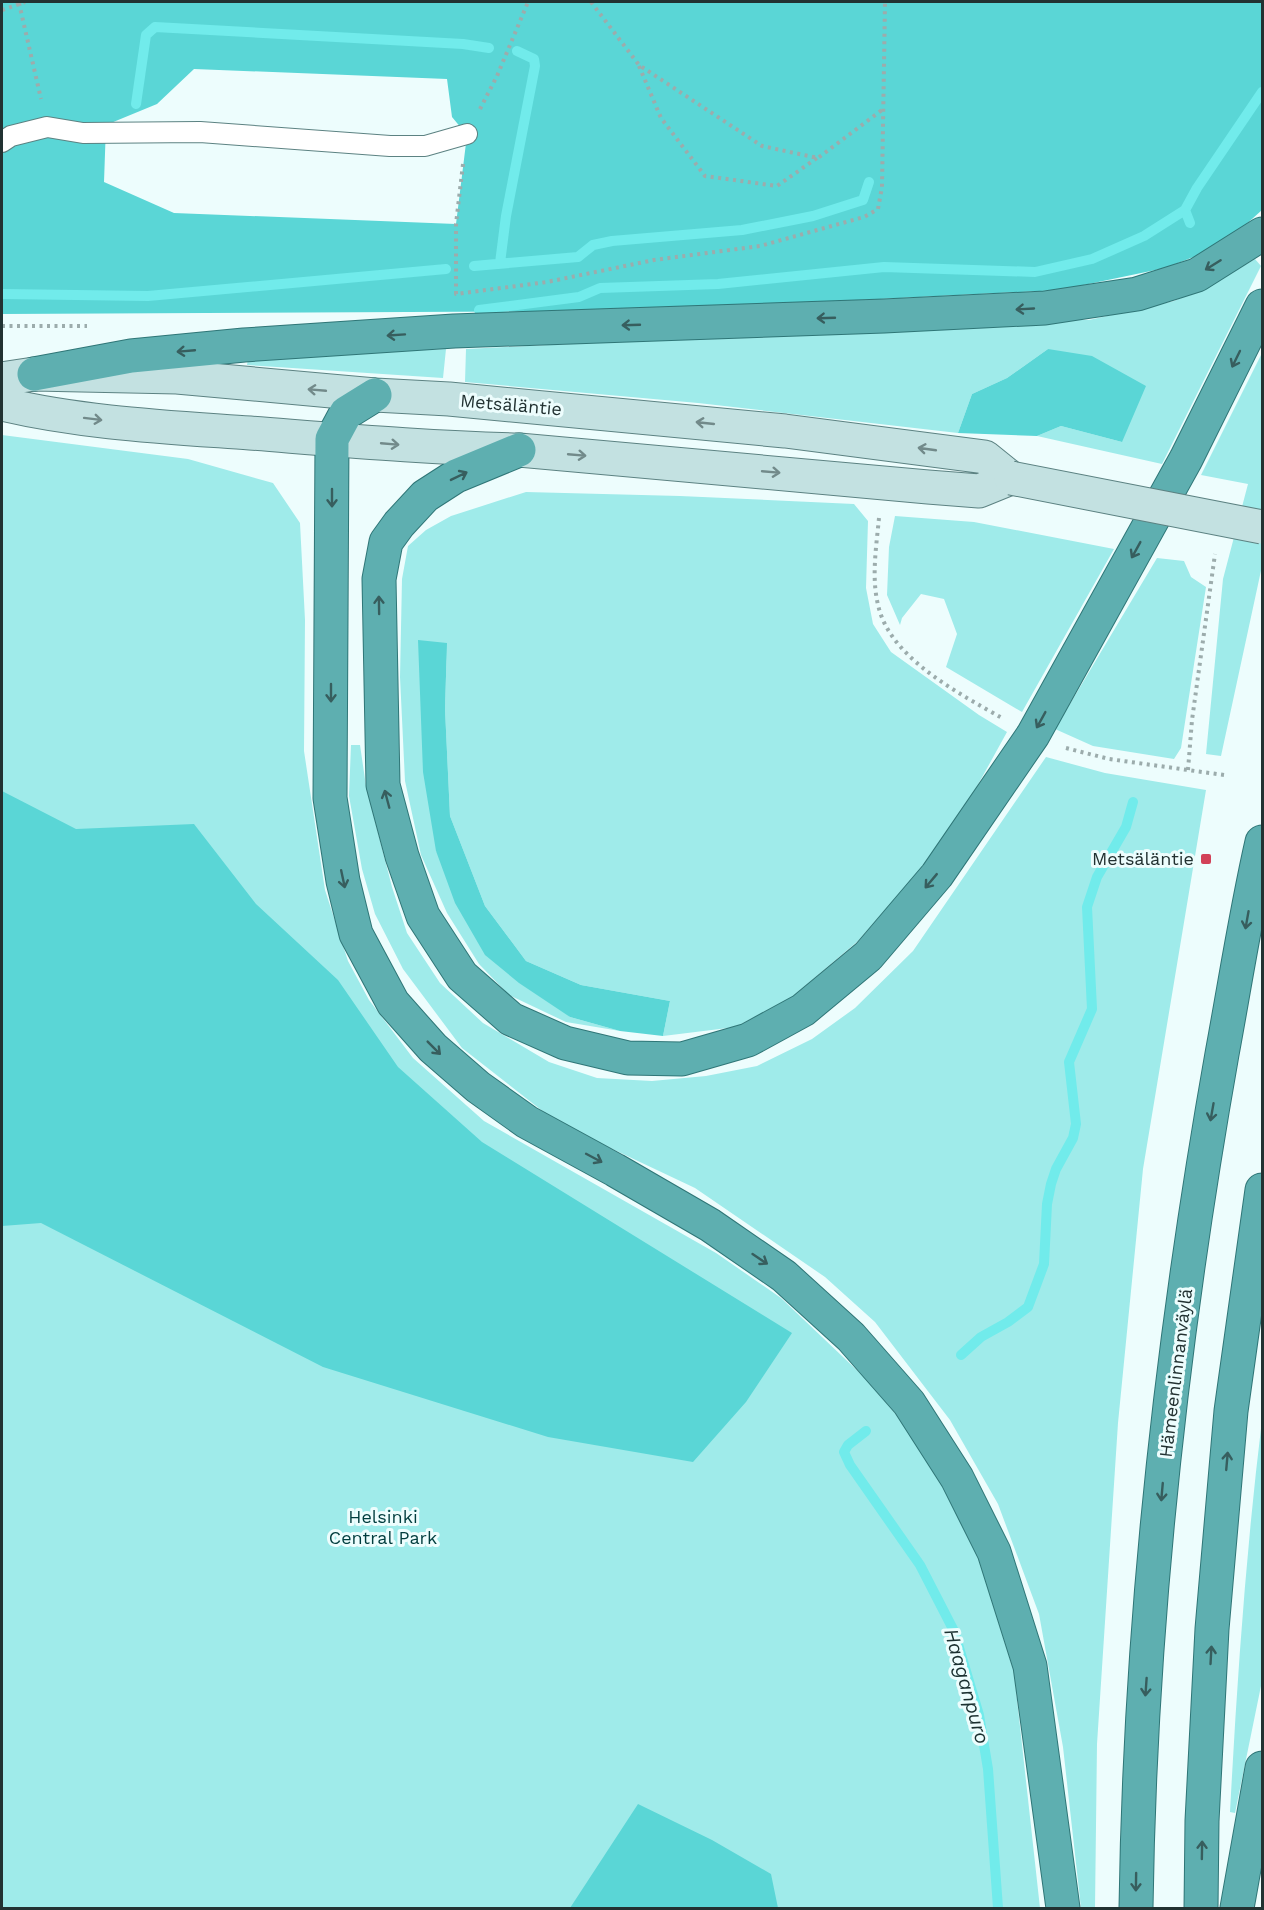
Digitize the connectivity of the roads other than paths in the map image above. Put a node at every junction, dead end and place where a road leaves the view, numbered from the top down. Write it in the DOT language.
graph roads {
  1 [pos="467,135"];
  2 [pos="2,142"];
  3 [pos="1263,234"];
  4 [pos="1263,306"];
  5 [pos="34,374"];
  6 [pos="2,379"];
  7 [pos="375,395"];
  8 [pos="2,404"];
  9 [pos="332,439"];
  10 [pos="519,450"];
  11 [pos="1011,478"];
  12 [pos="1263,527"];
  13 [pos="1263,842"];
  14 [pos="1263,1190"];
  15 [pos="1263,1767"];
  16 [pos="1063,1908"];
  17 [pos="1136,1908"];
  18 [pos="1201,1908"];
  19 [pos="1237,1908"];
  1 -- 2 [label="lane"];
  3 -- 5 [label="highway, one-way"];
  4 -- 10 [label="highway, one-way"];
  5 -- 6 [label="main road, Metsäläntie"];
  7 -- 5 [label="main road, Metsäläntie, one-way"];
  7 -- 9 [label="highway"];
  11 -- 7 [label="main road, Metsäläntie, one-way"];
  8 -- 9 [label="main road, one-way"];
  9 -- 10 [label="main road, one-way"];
  9 -- 16 [label="highway, one-way"];
  10 -- 11 [label="main road, one-way"];
  11 -- 12 [label="main road, Metsäläntie, bridge"];
  13 -- 17 [label="highway, Hämeenlinnanväylä, one-way"];
  18 -- 14 [label="highway, one-way"];
  15 -- 19 [label="highway"];
}
